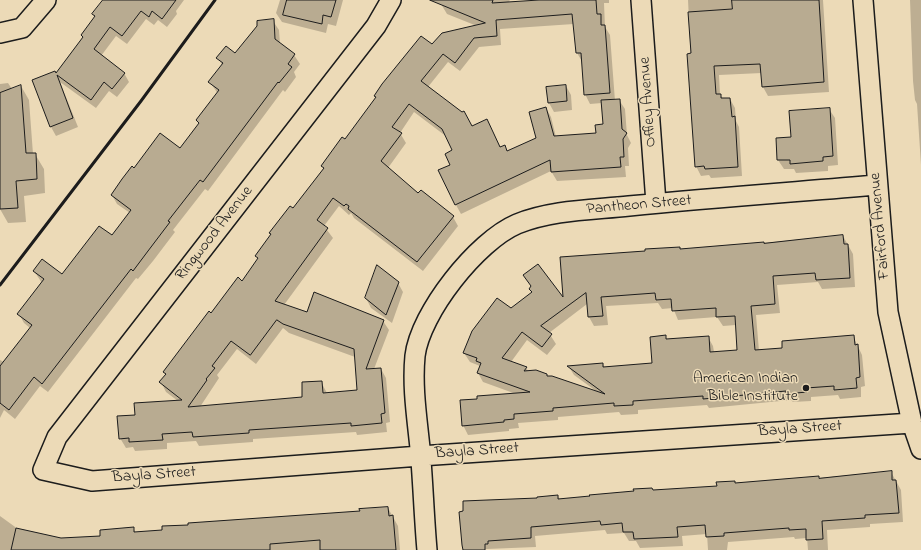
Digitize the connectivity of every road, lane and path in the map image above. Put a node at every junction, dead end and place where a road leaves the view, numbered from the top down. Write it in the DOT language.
graph roads {
  1 [pos="46,0"];
  2 [pos="391,0"];
  3 [pos="641,0"];
  4 [pos="863,0"];
  5 [pos="0,33"];
  6 [pos="877,185"];
  7 [pos="656,203"];
  8 [pos="912,423"];
  9 [pos="921,449"];
  10 [pos="420,456"];
  11 [pos="43,470"];
  12 [pos="427,550"];
  1 -- 5 [label="street"];
  2 -- 11 [label="street, Ringwood Avenue"];
  3 -- 7 [label="street, Offley Avenue"];
  4 -- 6 [label="street, Fairford Avenue"];
  6 -- 7 [label="street, Pantheon Street"];
  6 -- 8 [label="street, Fairford Avenue"];
  7 -- 10 [label="street, Pantheon Street"];
  8 -- 9 [label="street, Fairford Avenue"];
  8 -- 10 [label="street, Bayla Street"];
  10 -- 11 [label="street, Bayla Street"];
  10 -- 12 [label="street, Pantheon Street"];
}
